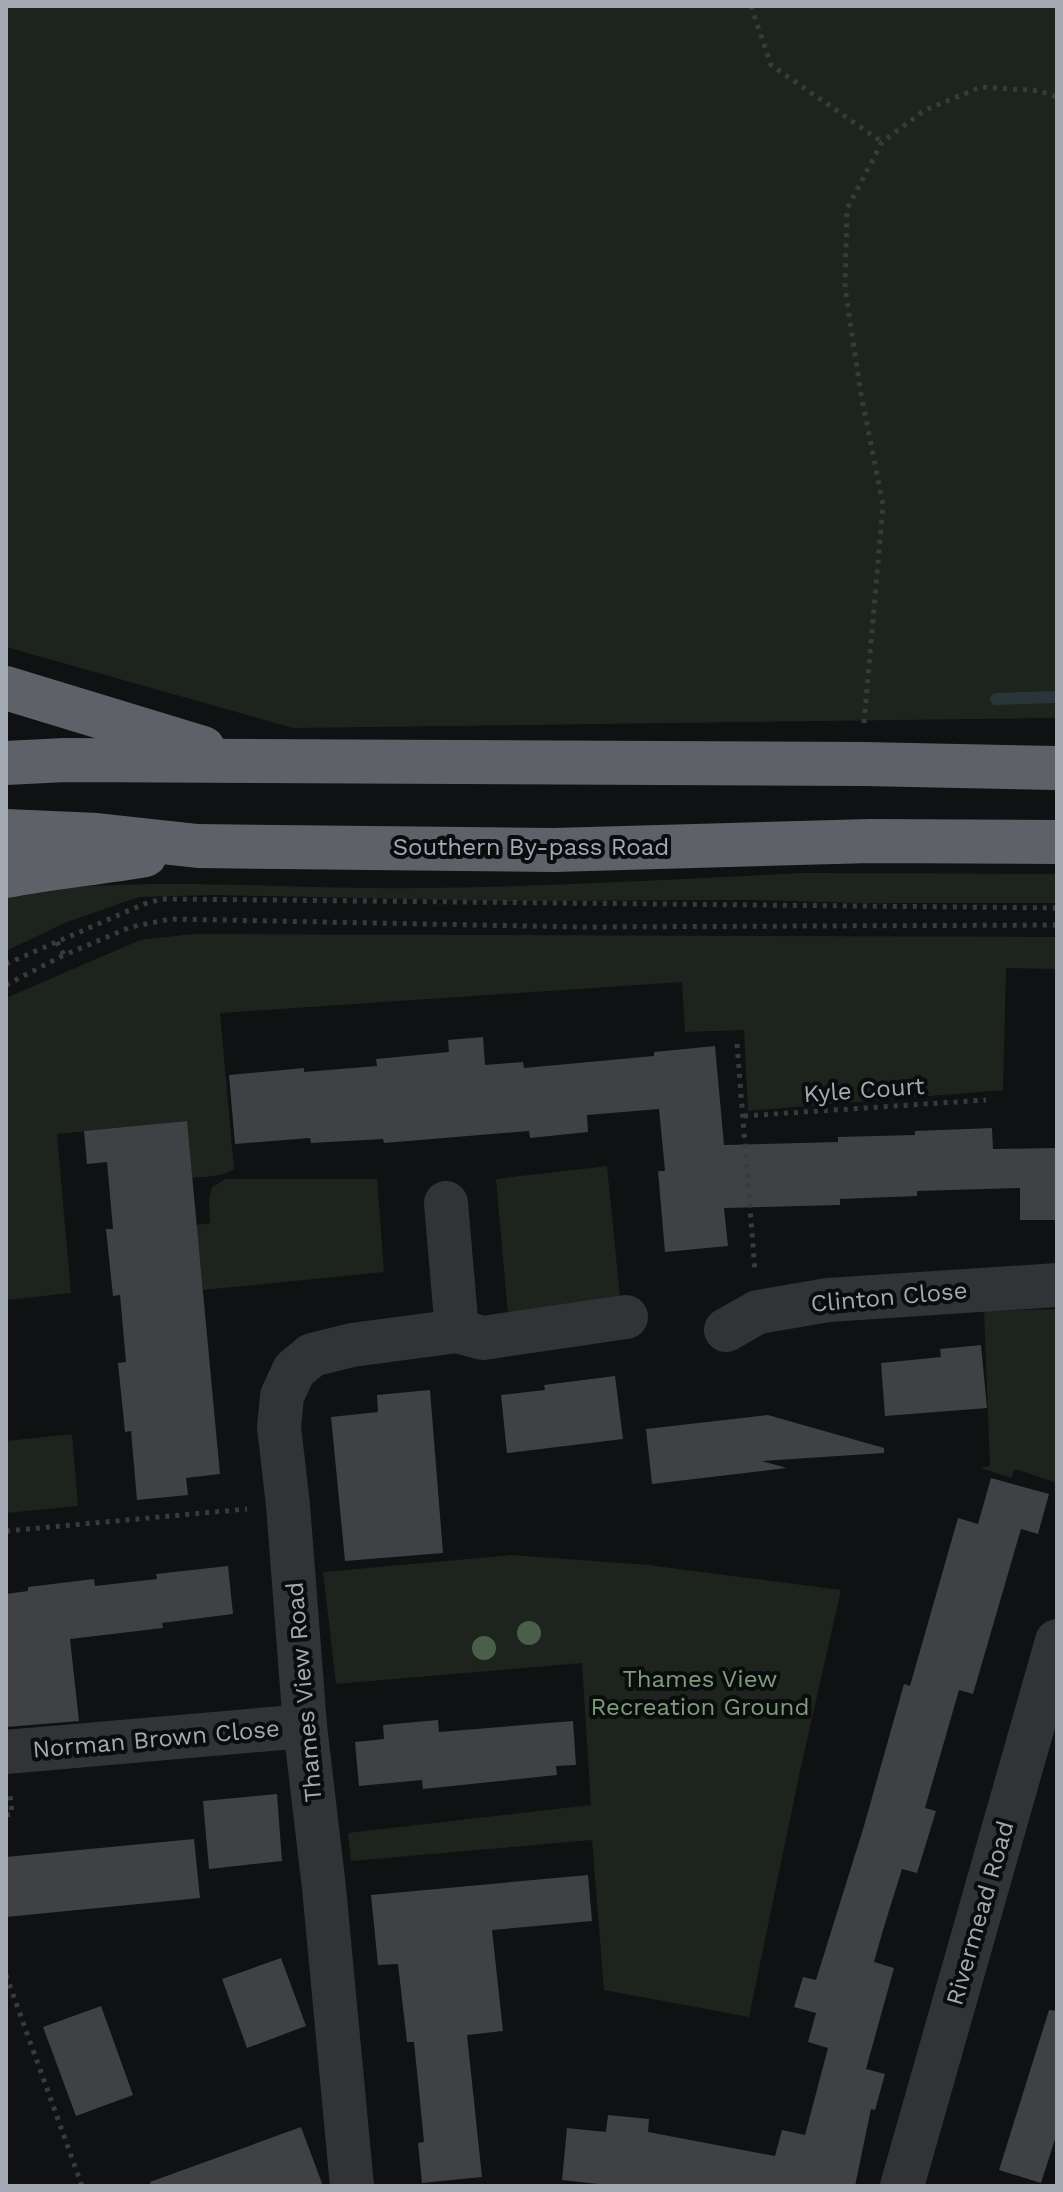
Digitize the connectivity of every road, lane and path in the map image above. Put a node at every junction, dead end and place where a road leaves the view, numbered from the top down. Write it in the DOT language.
graph roads {
  1 [pos="751,6"];
  2 [pos="1057,97"];
  3 [pos="882,142"];
  4 [pos="6,688"];
  5 [pos="250,762"];
  6 [pos="6,763"];
  7 [pos="864,764"];
  8 [pos="1057,768"];
  9 [pos="6,831"];
  10 [pos="1057,842"];
  11 [pos="198,846"];
  12 [pos="6,876"];
  13 [pos="1057,908"];
  14 [pos="1057,925"];
  15 [pos="57,942"];
  16 [pos="64,955"];
  17 [pos="6,964"];
  18 [pos="6,985"];
  19 [pos="737,1044"];
  20 [pos="986,1100"];
  21 [pos="744,1116"];
  22 [pos="446,1203"];
  23 [pos="1057,1285"];
  24 [pos="626,1317"];
  25 [pos="742,1321"];
  26 [pos="457,1331"];
  27 [pos="288,1505"];
  28 [pos="6,1531"];
  29 [pos="1057,1641"];
  30 [pos="305,1726"];
  31 [pos="6,1752"];
  32 [pos="6,1975"];
  33 [pos="82,2186"];
  34 [pos="352,2186"];
  35 [pos="902,2186"];
  1 -- 3 [label="path"];
  2 -- 3 [label="path"];
  3 -- 7 [label="path"];
  4 -- 5 [label="highway"];
  5 -- 6 [label="highway"];
  5 -- 7 [label="highway"];
  7 -- 8 [label="highway"];
  9 -- 11 [label="highway, Southern By-pass Road"];
  10 -- 11 [label="highway, Southern By-pass Road"];
  11 -- 12 [label="highway"];
  13 -- 15 [label="path"];
  14 -- 16 [label="path"];
  15 -- 16 [label="path"];
  15 -- 17 [label="path"];
  16 -- 18 [label="path"];
  19 -- 21 [label="path"];
  20 -- 21 [label="path, Kyle Court"];
  21 -- 25 [label="path"];
  22 -- 26 [label="street"];
  23 -- 25 [label="street, Clinton Close"];
  24 -- 26 [label="street, Thames View Road"];
  26 -- 27 [label="street, Thames View Road"];
  27 -- 28 [label="path"];
  27 -- 30 [label="street, Thames View Road"];
  29 -- 35 [label="street, Rivermead Road"];
  30 -- 31 [label="street, Norman Brown Close"];
  30 -- 34 [label="street, Thames View Road"];
  32 -- 33 [label="path"];
}
